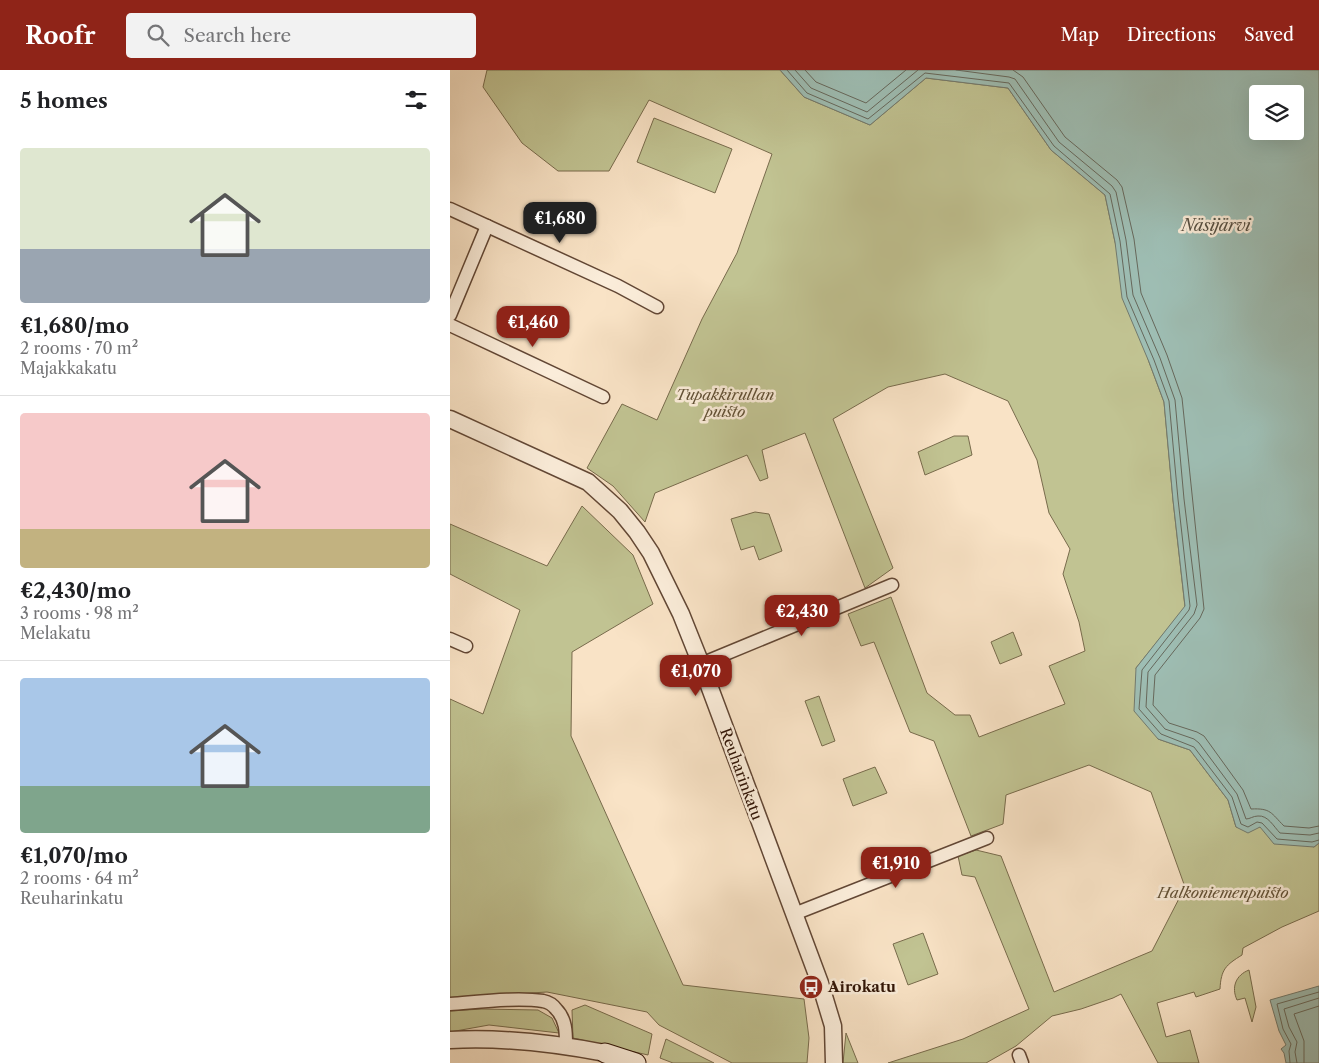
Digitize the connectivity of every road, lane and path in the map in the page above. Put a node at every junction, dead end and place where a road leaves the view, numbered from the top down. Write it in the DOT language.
graph roads {
  1 [pos="450,209"];
  2 [pos="487,226"];
  3 [pos="657,307"];
  4 [pos="450,315"];
  5 [pos="450,325"];
  6 [pos="603,397"];
  7 [pos="450,418"];
  8 [pos="892,586"];
  9 [pos="450,639"];
  10 [pos="466,646"];
  11 [pos="701,664"];
  12 [pos="987,838"];
  13 [pos="794,914"];
  14 [pos="450,1004"];
  15 [pos="450,1040"];
  16 [pos="566,1045"];
  17 [pos="604,1058"];
  18 [pos="636,1063"];
  19 [pos="834,1063"];
  1 -- 2 [label="street"];
  2 -- 3 [label="street"];
  2 -- 4 [label="street"];
  5 -- 6 [label="street"];
  7 -- 11 [label="street, Reuharinkatu"];
  8 -- 11 [label="street"];
  9 -- 10 [label="street"];
  11 -- 13 [label="street, Reuharinkatu"];
  12 -- 13 [label="street"];
  13 -- 19 [label="street, Reuharinkatu"];
  14 -- 16 [label="street"];
  15 -- 16 [label="street"];
  16 -- 17 [label="street"];
  17 -- 18 [label="main road"];
}
